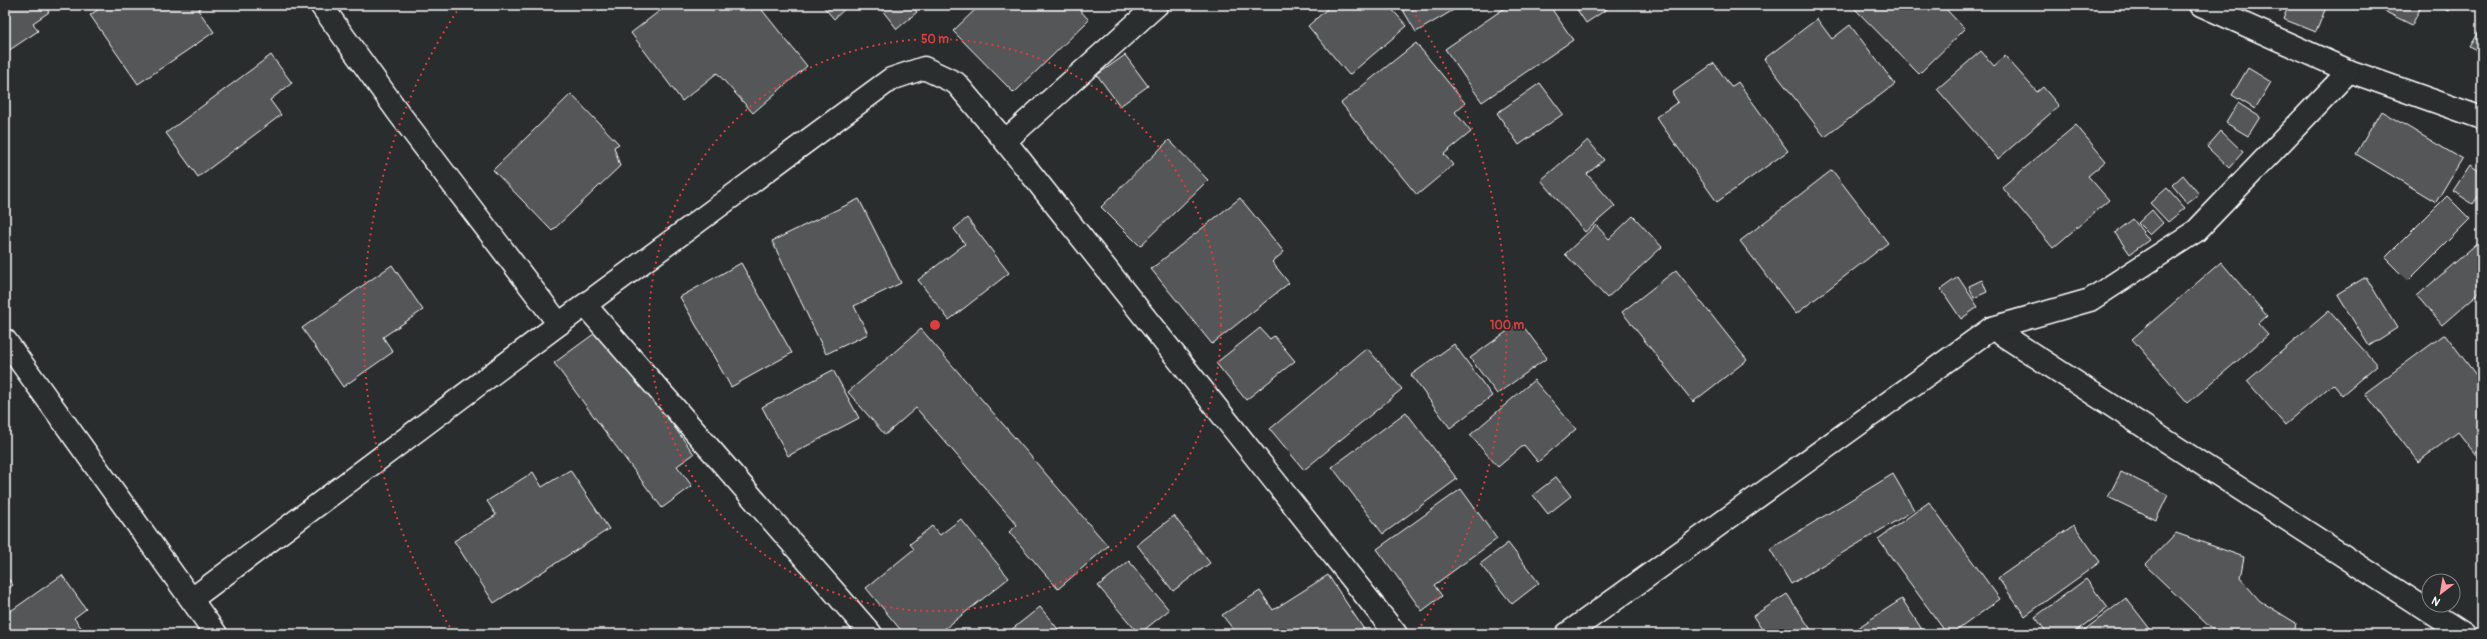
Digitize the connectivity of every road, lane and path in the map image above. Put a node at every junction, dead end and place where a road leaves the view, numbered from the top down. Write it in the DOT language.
graph roads {
  1 [pos="321,5"];
  2 [pos="1157,5"];
  3 [pos="2201,5"];
  4 [pos="2349,70"];
  5 [pos="2482,118"];
  6 [pos="1004,142"];
  7 [pos="585,305"];
  8 [pos="559,324"];
  9 [pos="1992,328"];
  10 [pos="5,340"];
  11 [pos="192,599"];
  12 [pos="216,634"];
  13 [pos="871,634"];
  14 [pos="1396,634"];
  15 [pos="1567,634"];
  16 [pos="2464,634"];
  1 -- 8 [label="street"];
  2 -- 6 [label="street"];
  3 -- 4 [label="street"];
  4 -- 5 [label="street"];
  4 -- 9 [label="street"];
  6 -- 7 [label="street"];
  6 -- 14 [label="street"];
  7 -- 8 [label="street"];
  7 -- 13 [label="street"];
  8 -- 11 [label="street"];
  9 -- 15 [label="street"];
  9 -- 16 [label="street"];
  10 -- 11 [label="street"];
  11 -- 12 [label="street"];
}
